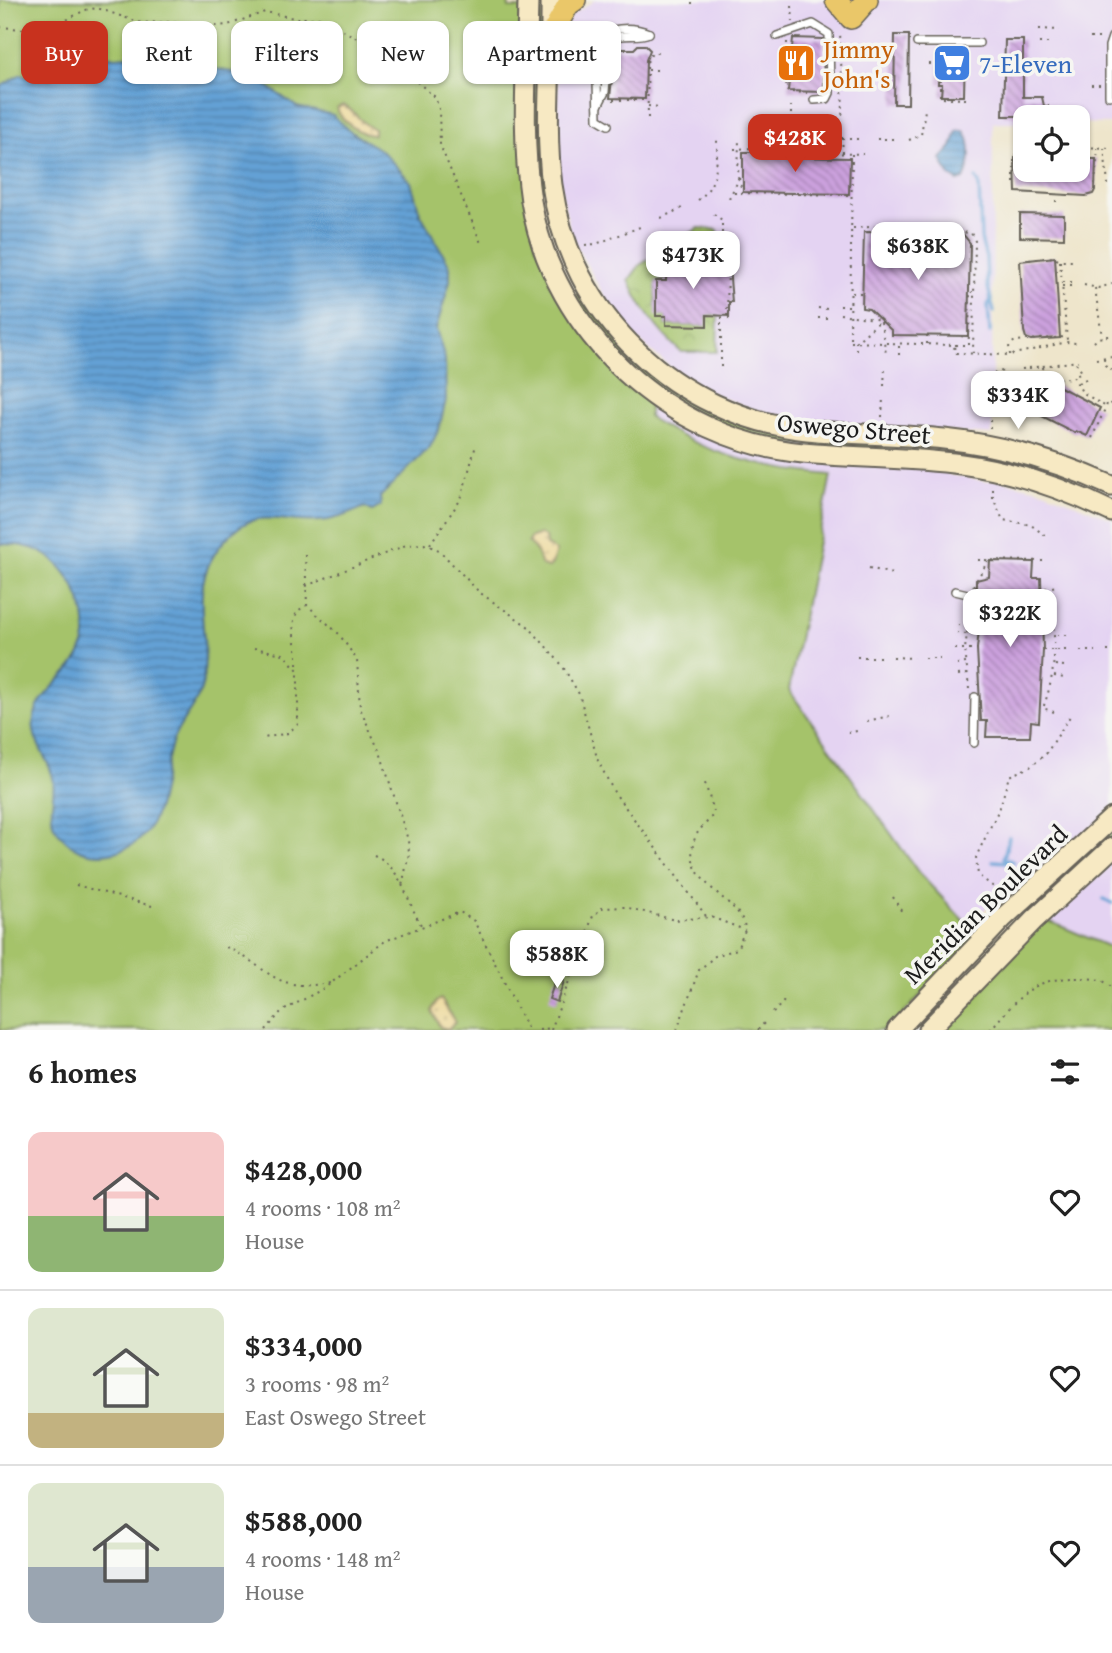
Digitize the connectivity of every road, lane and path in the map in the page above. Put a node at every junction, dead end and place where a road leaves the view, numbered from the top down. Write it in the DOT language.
graph roads {
  1 [pos="528,0"];
  2 [pos="551,0"];
  3 [pos="575,0"];
  4 [pos="692,0"];
  5 [pos="836,0"];
  6 [pos="867,0"];
  7 [pos="692,4"];
  8 [pos="792,6"];
  9 [pos="551,21"];
  10 [pos="559,21"];
  11 [pos="793,26"];
  12 [pos="0,27"];
  13 [pos="839,28"];
  14 [pos="1039,29"];
  15 [pos="1060,30"];
  16 [pos="649,33"];
  17 [pos="777,36"];
  18 [pos="788,36"];
  19 [pos="1090,38"];
  20 [pos="1109,38"];
  21 [pos="917,43"];
  22 [pos="979,43"];
  23 [pos="1039,43"];
  24 [pos="1049,43"];
  25 [pos="940,47"];
  26 [pos="661,53"];
  27 [pos="787,64"];
  28 [pos="793,64"];
  29 [pos="929,64"];
  30 [pos="940,64"];
  31 [pos="647,70"];
  32 [pos="662,70"];
  33 [pos="551,84"];
  34 [pos="1091,85"];
  35 [pos="1105,85"];
  36 [pos="812,96"];
  37 [pos="1109,96"];
  38 [pos="967,99"];
  39 [pos="608,100"];
  40 [pos="648,100"];
  41 [pos="648,106"];
  42 [pos="791,106"];
  43 [pos="661,107"];
  44 [pos="925,110"];
  45 [pos="648,118"];
  46 [pos="791,121"];
  47 [pos="839,121"];
  48 [pos="608,125"];
  49 [pos="790,136"];
  50 [pos="717,137"];
  51 [pos="739,138"];
  52 [pos="862,139"];
  53 [pos="877,139"];
  54 [pos="893,139"];
  55 [pos="909,140"];
  56 [pos="1090,148"];
  57 [pos="1098,148"];
  58 [pos="1104,148"];
  59 [pos="1112,148"];
  60 [pos="734,149"];
  61 [pos="739,149"];
  62 [pos="790,153"];
  63 [pos="842,153"];
  64 [pos="852,154"];
  65 [pos="863,154"];
  66 [pos="739,178"];
  67 [pos="1112,183"];
  68 [pos="1095,184"];
  69 [pos="852,187"];
  70 [pos="860,187"];
  71 [pos="734,193"];
  72 [pos="742,193"];
  73 [pos="852,195"];
  74 [pos="1056,196"];
  75 [pos="729,198"];
  76 [pos="698,200"];
  77 [pos="1056,202"];
  78 [pos="682,208"];
  79 [pos="714,214"];
  80 [pos="661,218"];
  81 [pos="640,227"];
  82 [pos="852,228"];
  83 [pos="481,243"];
  84 [pos="579,243"];
  85 [pos="722,255"];
  86 [pos="734,255"];
  87 [pos="1029,260"];
  88 [pos="1060,261"];
  89 [pos="1072,261"];
  90 [pos="728,264"];
  91 [pos="733,264"];
  92 [pos="1060,284"];
  93 [pos="1072,284"];
  94 [pos="1112,284"];
  95 [pos="1084,285"];
  96 [pos="1095,288"];
  97 [pos="974,292"];
  98 [pos="851,293"];
  99 [pos="862,293"];
  100 [pos="840,306"];
  101 [pos="851,306"];
  102 [pos="818,309"];
  103 [pos="827,309"];
  104 [pos="840,314"];
  105 [pos="851,314"];
  106 [pos="727,318"];
  107 [pos="732,318"];
  108 [pos="818,318"];
  109 [pos="827,318"];
  110 [pos="881,320"];
  111 [pos="927,335"];
  112 [pos="1112,335"];
  113 [pos="961,336"];
  114 [pos="1066,337"];
  115 [pos="1102,337"];
  116 [pos="969,338"];
  117 [pos="856,342"];
  118 [pos="886,342"];
  119 [pos="1067,342"];
  120 [pos="1094,342"];
  121 [pos="900,343"];
  122 [pos="1076,343"];
  123 [pos="927,344"];
  124 [pos="954,345"];
  125 [pos="856,350"];
  126 [pos="886,354"];
  127 [pos="974,354"];
  128 [pos="899,355"];
  129 [pos="1010,355"];
  130 [pos="1112,356"];
  131 [pos="1104,358"];
  132 [pos="1096,359"];
  133 [pos="1043,366"];
  134 [pos="721,367"];
  135 [pos="885,367"];
  136 [pos="1021,369"];
  137 [pos="1112,370"];
  138 [pos="1005,371"];
  139 [pos="1073,378"];
  140 [pos="1046,379"];
  141 [pos="1086,379"];
  142 [pos="1076,384"];
  143 [pos="884,386"];
  144 [pos="1019,397"];
  145 [pos="883,398"];
  146 [pos="1029,398"];
  147 [pos="1038,404"];
  148 [pos="1112,404"];
  149 [pos="1106,407"];
  150 [pos="882,419"];
  151 [pos="991,433"];
  152 [pos="1092,438"];
  153 [pos="476,445"];
  154 [pos="1112,486"];
  155 [pos="993,489"];
  156 [pos="1112,512"];
  157 [pos="1046,536"];
  158 [pos="430,545"];
  159 [pos="305,555"];
  160 [pos="978,560"];
  161 [pos="988,560"];
  162 [pos="1045,561"];
  163 [pos="869,568"];
  164 [pos="892,574"];
  165 [pos="306,586"];
  166 [pos="1057,586"];
  167 [pos="955,591"];
  168 [pos="976,595"];
  169 [pos="971,600"];
  170 [pos="307,605"];
  171 [pos="958,625"];
  172 [pos="967,626"];
  173 [pos="957,633"];
  174 [pos="966,634"];
  175 [pos="1055,635"];
  176 [pos="1066,635"];
  177 [pos="254,648"];
  178 [pos="955,649"];
  179 [pos="965,649"];
  180 [pos="977,649"];
  181 [pos="1043,650"];
  182 [pos="1054,650"];
  183 [pos="1066,650"];
  184 [pos="1080,651"];
  185 [pos="1095,651"];
  186 [pos="1107,651"];
  187 [pos="1112,651"];
  188 [pos="858,657"];
  189 [pos="882,657"];
  190 [pos="893,657"];
  191 [pos="914,657"];
  192 [pos="925,658"];
  193 [pos="940,658"];
  194 [pos="966,663"];
  195 [pos="957,664"];
  196 [pos="1054,665"];
  197 [pos="297,666"];
  198 [pos="1065,666"];
  199 [pos="967,674"];
  200 [pos="958,675"];
  201 [pos="1052,676"];
  202 [pos="1064,678"];
  203 [pos="973,696"];
  204 [pos="1054,712"];
  205 [pos="1072,713"];
  206 [pos="890,716"];
  207 [pos="867,721"];
  208 [pos="857,731"];
  209 [pos="848,733"];
  210 [pos="264,738"];
  211 [pos="974,743"];
  212 [pos="704,780"];
  213 [pos="1112,818"];
  214 [pos="1112,848"];
  215 [pos="374,855"];
  216 [pos="75,885"];
  217 [pos="402,886"];
  218 [pos="1009,895"];
  219 [pos="893,897"];
  220 [pos="152,906"];
  221 [pos="903,914"];
  222 [pos="706,916"];
  223 [pos="421,926"];
  224 [pos="745,930"];
  225 [pos="226,947"];
  226 [pos="333,982"];
  227 [pos="1112,988"];
  228 [pos="786,999"];
  229 [pos="773,1013"];
  230 [pos="765,1022"];
  231 [pos="552,1029"];
  232 [pos="266,1030"];
  233 [pos="528,1030"];
  234 [pos="539,1030"];
  235 [pos="677,1030"];
  236 [pos="758,1030"];
  237 [pos="897,1030"];
  238 [pos="928,1030"];
  239 [pos="990,1030"];
  1 -- 156 [label="main road, Oswego Street"];
  2 -- 9 [label="main road, Oswego Street"];
  3 -- 10 [label="main road"];
  4 -- 7 [label="path"];
  5 -- 6 [label="main road"];
  8 -- 11 [label="path"];
  12 -- 83 [label="path"];
  13 -- 47 [label="path"];
  14 -- 15 [label="path"];
  16 -- 48 [label="lane"];
  17 -- 36 [label="lane"];
  18 -- 27 [label="path"];
  19 -- 20 [label="path"];
  20 -- 37 [label="lane"];
  21 -- 22 [label="lane"];
  23 -- 24 [label="path"];
  25 -- 30 [label="path"];
  26 -- 31 [label="path"];
  27 -- 28 [label="path"];
  27 -- 36 [label="path"];
  29 -- 30 [label="path"];
  30 -- 38 [label="path"];
  31 -- 32 [label="path"];
  31 -- 40 [label="path"];
  33 -- 154 [label="main road, Oswego Street"];
  34 -- 35 [label="path"];
  39 -- 40 [label="path"];
  40 -- 41 [label="path"];
  41 -- 43 [label="path"];
  41 -- 45 [label="path"];
  42 -- 46 [label="path"];
  44 -- 55 [label="path"];
  49 -- 62 [label="path"];
  50 -- 76 [label="path"];
  51 -- 61 [label="path"];
  52 -- 63 [label="path"];
  53 -- 54 [label="path"];
  56 -- 57 [label="path"];
  57 -- 58 [label="path"];
  57 -- 68 [label="path"];
  58 -- 59 [label="path"];
  58 -- 67 [label="path"];
  60 -- 61 [label="path"];
  61 -- 62 [label="path"];
  61 -- 66 [label="path"];
  62 -- 63 [label="path"];
  63 -- 64 [label="path"];
  64 -- 65 [label="path"];
  64 -- 69 [label="path"];
  66 -- 71 [label="path"];
  66 -- 72 [label="path"];
  69 -- 70 [label="path"];
  69 -- 73 [label="path"];
  71 -- 72 [label="path"];
  71 -- 75 [label="path"];
  72 -- 73 [label="path"];
  73 -- 82 [label="path"];
  74 -- 77 [label="path"];
  78 -- 80 [label="path"];
  79 -- 85 [label="path"];
  81 -- 84 [label="path"];
  82 -- 97 [label="path"];
  82 -- 98 [label="path"];
  85 -- 86 [label="path"];
  85 -- 90 [label="path"];
  87 -- 88 [label="path"];
  88 -- 89 [label="path"];
  88 -- 92 [label="path"];
  90 -- 91 [label="path"];
  90 -- 106 [label="path"];
  92 -- 93 [label="path"];
  92 -- 114 [label="path"];
  94 -- 96 [label="path"];
  95 -- 96 [label="path"];
  96 -- 115 [label="path"];
  97 -- 116 [label="path"];
  97 -- 127 [label="path"];
  98 -- 99 [label="path"];
  98 -- 101 [label="path"];
  100 -- 101 [label="path"];
  101 -- 105 [label="path"];
  102 -- 103 [label="path"];
  104 -- 105 [label="path"];
  105 -- 110 [label="path"];
  105 -- 117 [label="path"];
  106 -- 107 [label="path"];
  106 -- 134 [label="path"];
  108 -- 109 [label="path"];
  110 -- 117 [label="path"];
  110 -- 118 [label="path"];
  111 -- 123 [label="path"];
  112 -- 115 [label="path"];
  113 -- 116 [label="path"];
  114 -- 119 [label="path"];
  114 -- 129 [label="path"];
  115 -- 120 [label="path"];
  116 -- 124 [label="path"];
  117 -- 118 [label="path"];
  117 -- 125 [label="path"];
  118 -- 121 [label="path"];
  118 -- 126 [label="path"];
  119 -- 122 [label="path"];
  119 -- 129 [label="path"];
  121 -- 123 [label="path"];
  121 -- 128 [label="path"];
  123 -- 124 [label="path"];
  124 -- 127 [label="path"];
  127 -- 129 [label="path"];
  130 -- 131 [label="path"];
  131 -- 132 [label="path"];
  131 -- 137 [label="path"];
  133 -- 136 [label="path"];
  133 -- 139 [label="path"];
  133 -- 140 [label="path"];
  135 -- 143 [label="path"];
  138 -- 151 [label="path"];
  139 -- 140 [label="path"];
  139 -- 142 [label="path"];
  140 -- 147 [label="path"];
  141 -- 142 [label="path"];
  142 -- 149 [label="path"];
  144 -- 146 [label="path"];
  145 -- 150 [label="path"];
  148 -- 149 [label="path"];
  149 -- 152 [label="path"];
  153 -- 158 [label="path"];
  155 -- 157 [label="path"];
  158 -- 165 [label="path"];
  158 -- 222 [label="path"];
  159 -- 165 [label="path"];
  160 -- 161 [label="path"];
  161 -- 162 [label="path"];
  161 -- 168 [label="path"];
  163 -- 164 [label="path"];
  165 -- 170 [label="path"];
  166 -- 175 [label="path"];
  167 -- 168 [label="lane"];
  169 -- 172 [label="path"];
  170 -- 197 [label="path"];
  170 -- 217 [label="path"];
  171 -- 172 [label="path"];
  172 -- 174 [label="path"];
  173 -- 174 [label="path"];
  174 -- 179 [label="path"];
  175 -- 176 [label="path"];
  175 -- 182 [label="path"];
  177 -- 197 [label="path"];
  178 -- 179 [label="path"];
  179 -- 180 [label="path"];
  179 -- 194 [label="path"];
  181 -- 182 [label="path"];
  182 -- 183 [label="path"];
  182 -- 196 [label="path"];
  184 -- 185 [label="path"];
  186 -- 187 [label="path"];
  188 -- 189 [label="path"];
  190 -- 191 [label="path"];
  192 -- 193 [label="path"];
  194 -- 195 [label="path"];
  194 -- 199 [label="path"];
  196 -- 198 [label="path"];
  196 -- 201 [label="path"];
  197 -- 210 [label="path"];
  199 -- 200 [label="path"];
  199 -- 203 [label="path"];
  201 -- 202 [label="path"];
  201 -- 204 [label="path"];
  203 -- 211 [label="lane"];
  205 -- 218 [label="path"];
  206 -- 207 [label="path"];
  208 -- 209 [label="path"];
  212 -- 224 [label="path"];
  213 -- 237 [label="main road, Meridian Boulevard"];
  214 -- 238 [label="main road, Meridian Boulevard"];
  215 -- 217 [label="path"];
  216 -- 220 [label="path"];
  217 -- 223 [label="path"];
  219 -- 221 [label="path"];
  222 -- 224 [label="path"];
  222 -- 231 [label="path"];
  223 -- 226 [label="path"];
  223 -- 233 [label="path"];
  224 -- 235 [label="path"];
  225 -- 226 [label="path"];
  226 -- 232 [label="path"];
  227 -- 239 [label="path"];
  228 -- 229 [label="path"];
  230 -- 236 [label="path"];
  231 -- 234 [label="path"];
}
